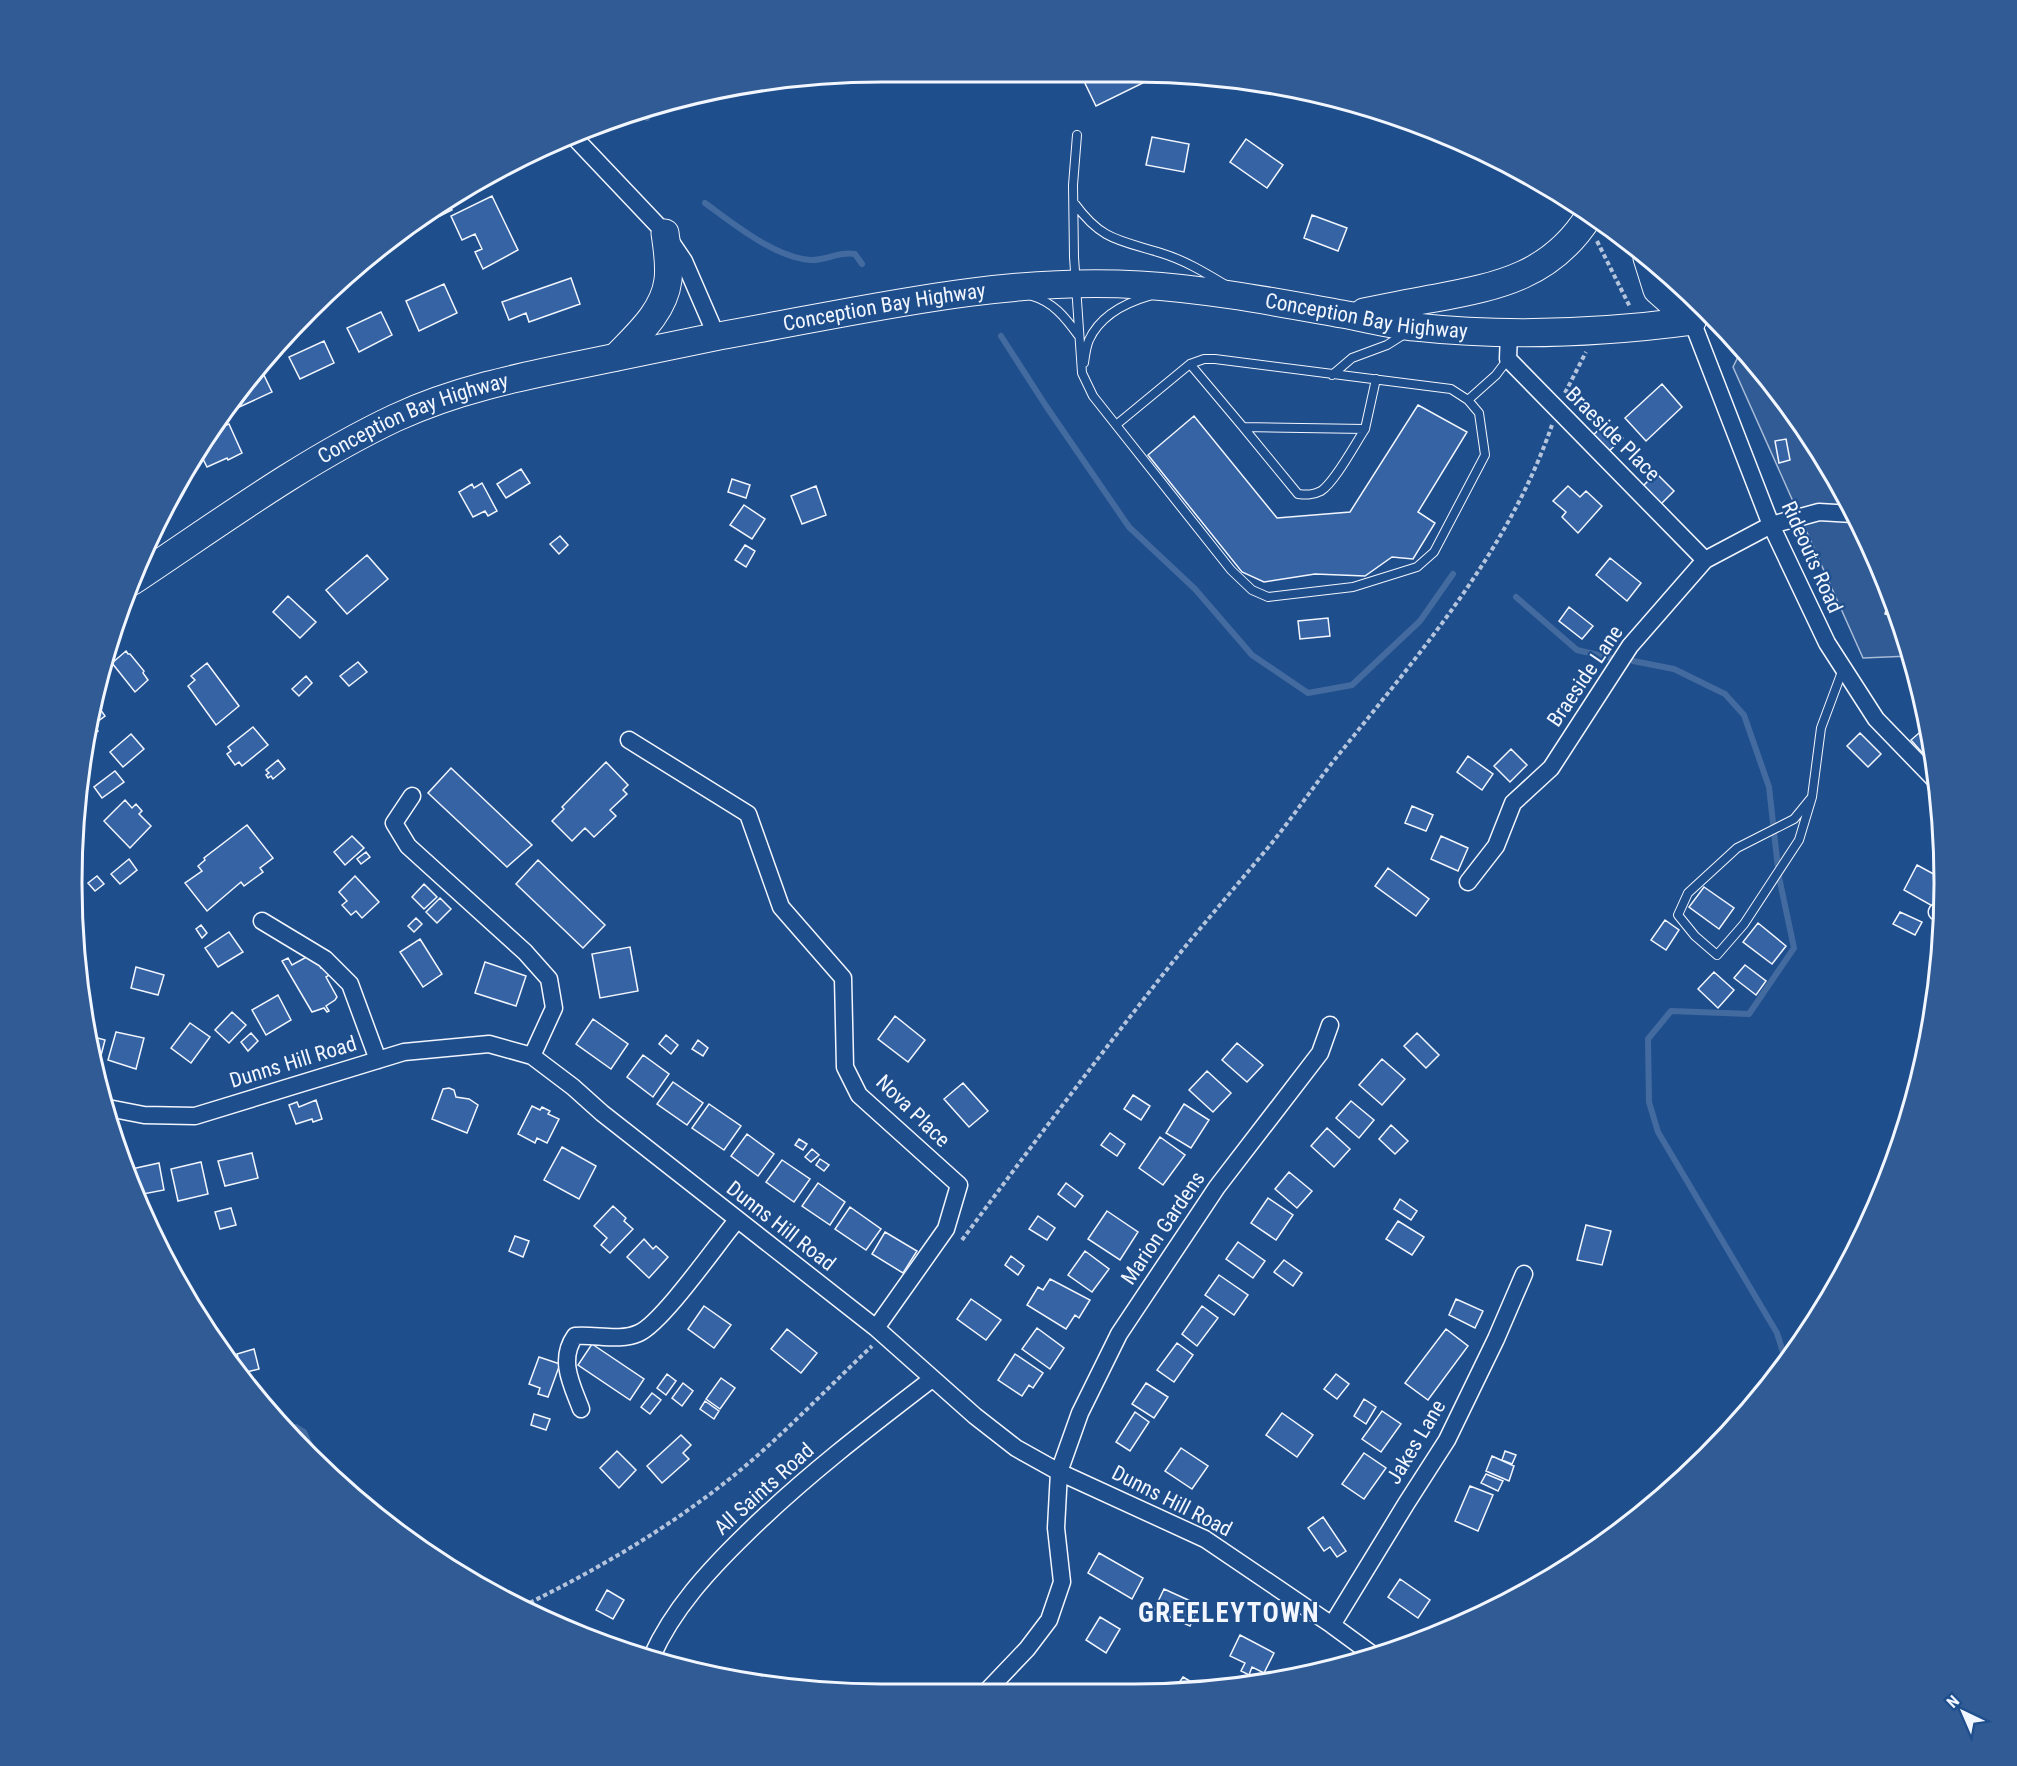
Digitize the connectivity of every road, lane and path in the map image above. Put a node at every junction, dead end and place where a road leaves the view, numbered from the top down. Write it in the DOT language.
graph roads {
  1 [pos="1077,135"];
  2 [pos="579,142"];
  3 [pos="1075,204"];
  4 [pos="1586,221"];
  5 [pos="1587,223"];
  6 [pos="665,233"];
  7 [pos="1652,273"];
  8 [pos="1075,285"];
  9 [pos="1175,288"];
  10 [pos="1008,289"];
  11 [pos="1245,297"];
  12 [pos="1692,310"];
  13 [pos="1348,315"];
  14 [pos="1413,327"];
  15 [pos="1639,328"];
  16 [pos="1509,333"];
  17 [pos="1078,335"];
  18 [pos="717,337"];
  19 [pos="1590,346"];
  20 [pos="616,357"];
  21 [pos="1508,359"];
  22 [pos="1190,364"];
  23 [pos="1082,373"];
  24 [pos="1332,375"];
  25 [pos="1376,379"];
  26 [pos="1468,400"];
  27 [pos="1558,410"];
  28 [pos="1116,425"];
  29 [pos="1243,427"];
  30 [pos="1365,429"];
  31 [pos="1844,513"];
  32 [pos="1771,525"];
  33 [pos="1705,560"];
  34 [pos="146,571"];
  35 [pos="1843,669"];
  36 [pos="629,740"];
  37 [pos="1927,771"];
  38 [pos="412,796"];
  39 [pos="1812,797"];
  40 [pos="1468,882"];
  41 [pos="262,921"];
  42 [pos="1330,1025"];
  43 [pos="532,1056"];
  44 [pos="378,1060"];
  45 [pos="116,1110"];
  46 [pos="736,1220"];
  47 [pos="961,1241"];
  48 [pos="1524,1274"];
  49 [pos="880,1331"];
  50 [pos="932,1379"];
  51 [pos="581,1409"];
  52 [pos="1059,1472"];
  53 [pos="531,1602"];
  54 [pos="1332,1625"];
  55 [pos="1365,1649"];
  56 [pos="655,1650"];
  57 [pos="994,1684"];
  1 -- 3 [label="lane"];
  2 -- 6 [label="street"];
  3 -- 8 [label="lane"];
  3 -- 11 [label="lane"];
  4 -- 13 [label="main road"];
  5 -- 15 [label="path"];
  6 -- 18 [label="street"];
  6 -- 20 [label="main road"];
  7 -- 12 [label="main road"];
  8 -- 9 [label="main road, Conception Bay Highway"];
  8 -- 10 [label="main road, Conception Bay Highway"];
  8 -- 17 [label="lane"];
  9 -- 11 [label="main road, Conception Bay Highway"];
  9 -- 23 [label="lane"];
  10 -- 17 [label="lane"];
  10 -- 18 [label="main road, Conception Bay Highway"];
  11 -- 13 [label="main road, Conception Bay Highway"];
  12 -- 15 [label="main road, Conception Bay Highway"];
  12 -- 32 [label="street, Rideouts Road"];
  13 -- 14 [label="main road, Conception Bay Highway"];
  14 -- 16 [label="main road, Conception Bay Highway"];
  14 -- 24 [label="lane"];
  15 -- 16 [label="main road, Conception Bay Highway"];
  16 -- 21 [label="street"];
  17 -- 23 [label="lane"];
  18 -- 20 [label="main road, Conception Bay Highway"];
  19 -- 27 [label="path"];
  20 -- 34 [label="main road, Conception Bay Highway"];
  21 -- 26 [label="lane"];
  21 -- 27 [label="street, Braeside Place"];
  22 -- 24 [label="lane"];
  22 -- 28 [label="lane"];
  22 -- 29 [label="lane"];
  23 -- 28 [label="lane"];
  24 -- 25 [label="lane"];
  25 -- 26 [label="lane"];
  25 -- 30 [label="lane"];
  26 -- 28 [label="lane"];
  27 -- 33 [label="street, Braeside Place"];
  27 -- 47 [label="path"];
  29 -- 30 [label="lane"];
  29 -- 30 [label="lane"];
  31 -- 32 [label="street, Braeside Lane"];
  32 -- 33 [label="street, Braeside Lane"];
  32 -- 35 [label="street, Rideouts Road"];
  33 -- 40 [label="street, Braeside Lane"];
  35 -- 37 [label="street, Rideouts Road"];
  35 -- 39 [label="lane"];
  36 -- 49 [label="street, Nova Place"];
  38 -- 43 [label="street"];
  39 -- 39 [label="lane"];
  41 -- 44 [label="street"];
  42 -- 52 [label="street, Marion Gardens"];
  43 -- 44 [label="street, Dunns Hill Road"];
  43 -- 46 [label="street, Dunns Hill Road"];
  44 -- 45 [label="street, Dunns Hill Road"];
  46 -- 49 [label="street, Dunns Hill Road"];
  46 -- 51 [label="street"];
  48 -- 54 [label="street, Jakes Lane"];
  49 -- 50 [label="street, Dunns Hill Road"];
  49 -- 53 [label="path"];
  50 -- 52 [label="street, Dunns Hill Road"];
  50 -- 56 [label="street, All Saints Road"];
  52 -- 54 [label="street, Dunns Hill Road"];
  52 -- 57 [label="street, Marion Gardens"];
  54 -- 55 [label="street, Dunns Hill Road"];
}
